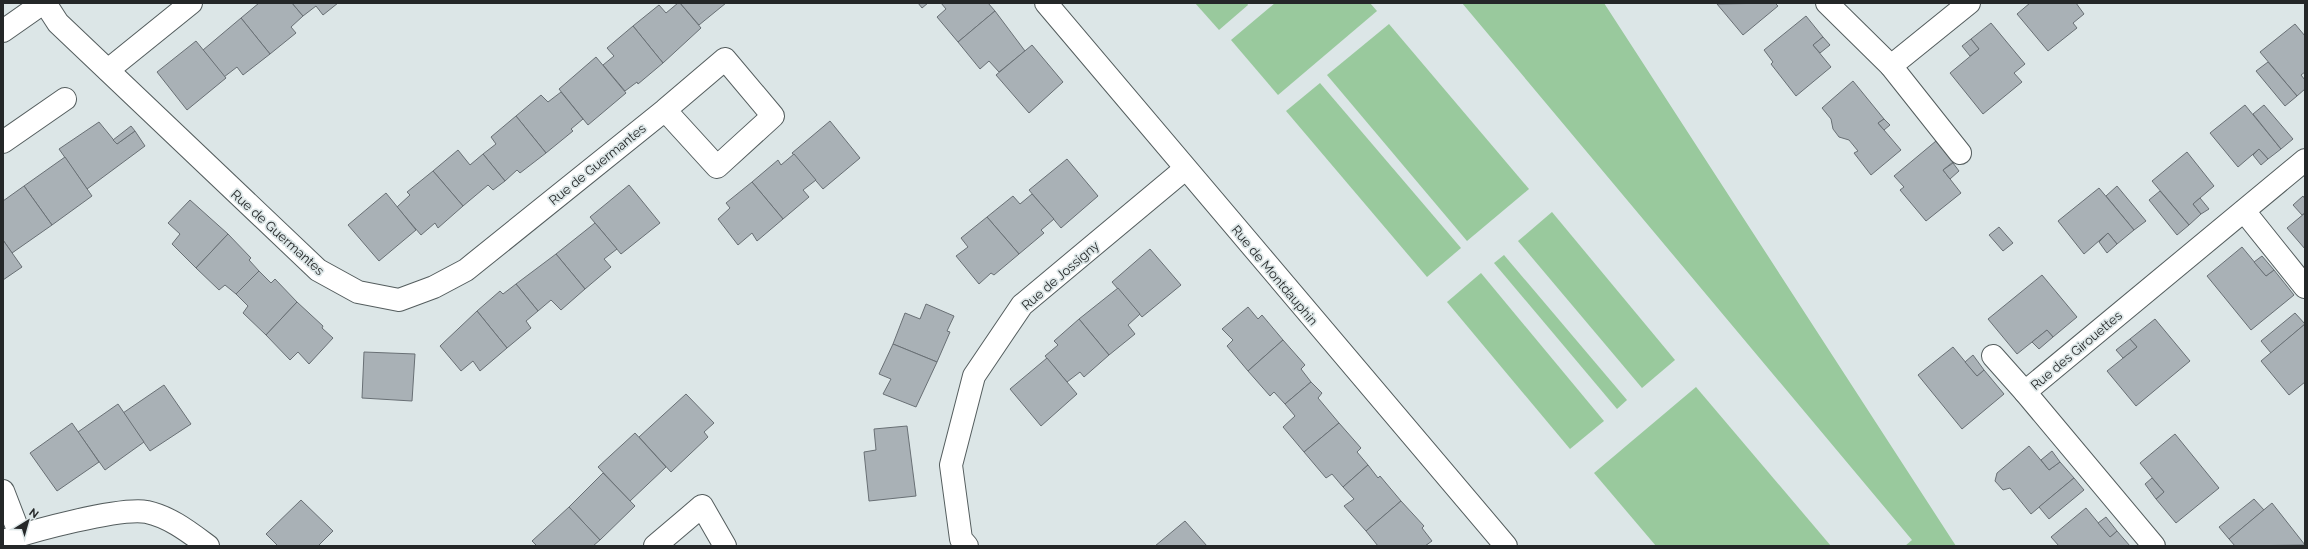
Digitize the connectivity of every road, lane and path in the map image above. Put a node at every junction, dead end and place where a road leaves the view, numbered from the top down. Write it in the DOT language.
graph roads {
  1 [pos="44,3"];
  2 [pos="190,3"];
  3 [pos="1046,3"];
  4 [pos="1827,3"];
  5 [pos="1969,3"];
  6 [pos="3,31"];
  7 [pos="1891,66"];
  8 [pos="108,70"];
  9 [pos="65,99"];
  10 [pos="665,110"];
  11 [pos="3,142"];
  12 [pos="1960,153"];
  13 [pos="2305,160"];
  14 [pos="1185,168"];
  15 [pos="2244,211"];
  16 [pos="2305,287"];
  17 [pos="1993,356"];
  18 [pos="2025,392"];
  19 [pos="3,491"];
  20 [pos="11,538"];
  21 [pos="208,546"];
  22 [pos="655,546"];
  23 [pos="724,546"];
  24 [pos="966,546"];
  25 [pos="1506,546"];
  26 [pos="2154,546"];
  1 -- 6 [label="street"];
  1 -- 8 [label="street, Rue de Guermantes"];
  2 -- 8 [label="street"];
  3 -- 14 [label="street, Rue de Montdauphin"];
  4 -- 7 [label="street"];
  5 -- 7 [label="street"];
  7 -- 12 [label="street"];
  8 -- 10 [label="street, Rue de Guermantes"];
  9 -- 11 [label="street"];
  10 -- 10 [label="street, Rue de Guermantes"];
  13 -- 15 [label="street, Rue des Girouettes"];
  14 -- 24 [label="street, Rue de Jossigny"];
  14 -- 25 [label="street, Rue de Montdauphin"];
  15 -- 16 [label="street"];
  15 -- 18 [label="street, Rue des Girouettes"];
  17 -- 18 [label="street"];
  18 -- 26 [label="street, Rue des Girouettes"];
  19 -- 20 [label="street"];
  20 -- 21 [label="street"];
  22 -- 23 [label="street"];
}
